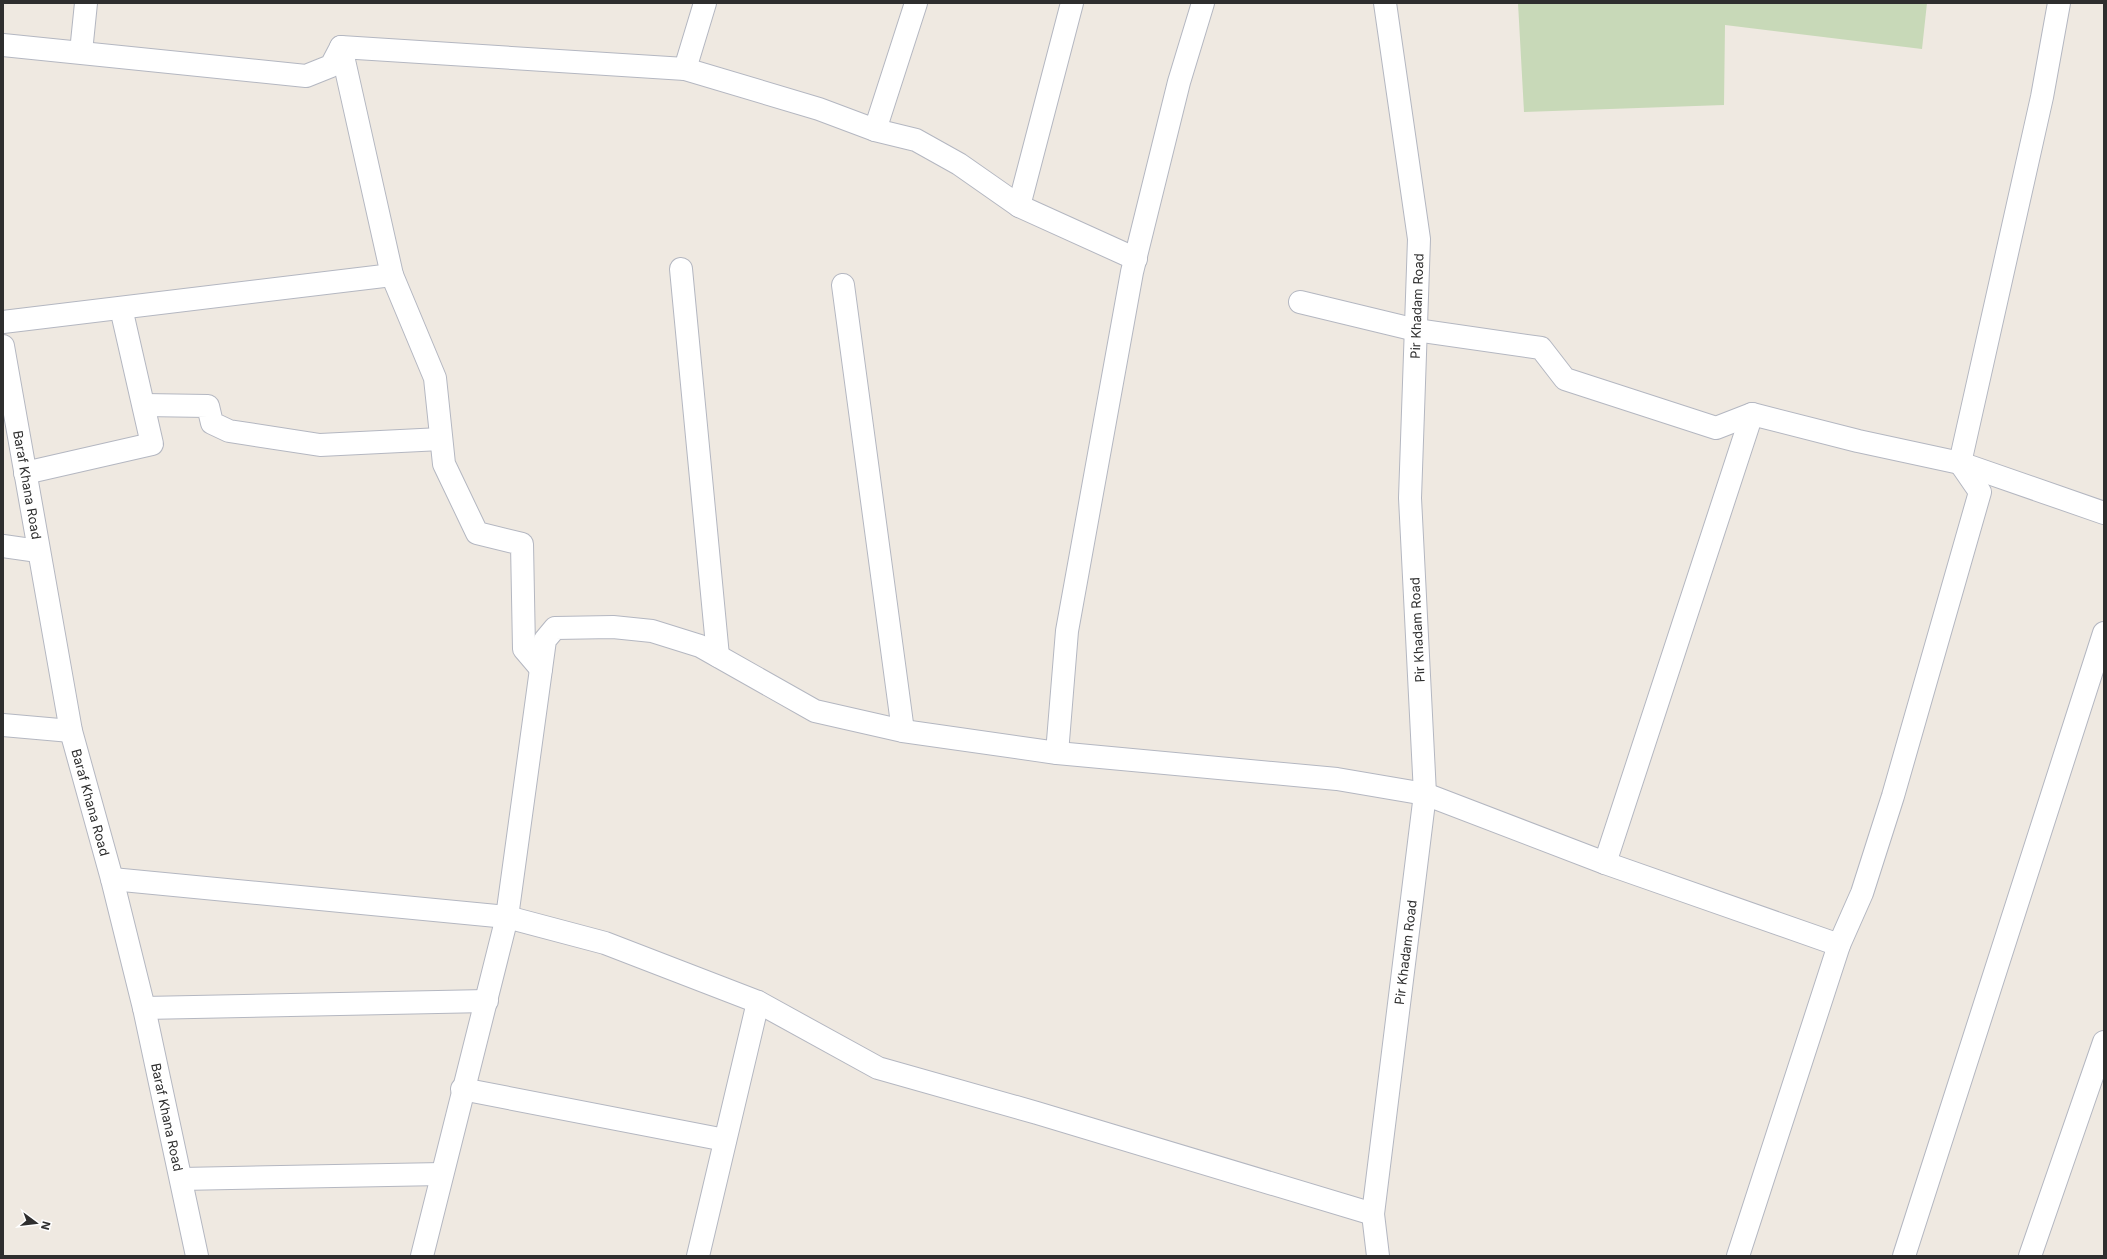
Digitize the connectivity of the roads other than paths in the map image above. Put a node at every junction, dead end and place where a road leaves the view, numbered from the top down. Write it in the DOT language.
graph roads {
  1 [pos="86,3"];
  2 [pos="705,3"];
  3 [pos="916,3"];
  4 [pos="1072,3"];
  5 [pos="1203,3"];
  6 [pos="1385,3"];
  7 [pos="2059,3"];
  8 [pos="3,45"];
  9 [pos="341,46"];
  10 [pos="81,52"];
  11 [pos="685,69"];
  12 [pos="875,130"];
  13 [pos="1019,206"];
  14 [pos="1136,259"];
  15 [pos="681,269"];
  16 [pos="392,274"];
  17 [pos="843,285"];
  18 [pos="1300,302"];
  19 [pos="122,308"];
  20 [pos="3,322"];
  21 [pos="1416,330"];
  22 [pos="3,346"];
  23 [pos="144,405"];
  24 [pos="1752,414"];
  25 [pos="441,439"];
  26 [pos="1960,463"];
  27 [pos="25,473"];
  28 [pos="2104,513"];
  29 [pos="3,546"];
  30 [pos="38,551"];
  31 [pos="2104,633"];
  32 [pos="718,656"];
  33 [pos="542,670"];
  34 [pos="3,725"];
  35 [pos="71,731"];
  36 [pos="903,731"];
  37 [pos="1057,753"];
  38 [pos="1425,794"];
  39 [pos="1605,863"];
  40 [pos="112,879"];
  41 [pos="507,917"];
  42 [pos="1839,945"];
  43 [pos="487,1001"];
  44 [pos="758,1002"];
  45 [pos="144,1008"];
  46 [pos="2104,1042"];
  47 [pos="462,1089"];
  48 [pos="725,1140"];
  49 [pos="442,1174"];
  50 [pos="181,1179"];
  51 [pos="1372,1214"];
  52 [pos="427,1255"];
  53 [pos="197,1256"];
  54 [pos="698,1256"];
  55 [pos="1378,1256"];
  56 [pos="1738,1256"];
  57 [pos="1904,1256"];
  58 [pos="2030,1256"];
  1 -- 10 [label="street"];
  2 -- 11 [label="street"];
  3 -- 12 [label="street"];
  4 -- 13 [label="street"];
  5 -- 14 [label="street"];
  6 -- 21 [label="street, Pir Khadam Road"];
  7 -- 26 [label="street"];
  8 -- 10 [label="street"];
  9 -- 10 [label="street"];
  9 -- 11 [label="street"];
  9 -- 16 [label="street"];
  11 -- 12 [label="street"];
  12 -- 13 [label="street"];
  13 -- 14 [label="street"];
  14 -- 37 [label="street"];
  15 -- 32 [label="street"];
  16 -- 19 [label="street"];
  16 -- 25 [label="street"];
  17 -- 36 [label="street"];
  18 -- 21 [label="street"];
  19 -- 20 [label="street"];
  19 -- 23 [label="street"];
  21 -- 24 [label="street"];
  21 -- 38 [label="street, Pir Khadam Road"];
  22 -- 27 [label="street, Baraf Khana Road"];
  23 -- 25 [label="street"];
  23 -- 27 [label="street"];
  24 -- 26 [label="street"];
  24 -- 39 [label="street"];
  25 -- 33 [label="street"];
  26 -- 28 [label="street"];
  26 -- 42 [label="street"];
  27 -- 30 [label="street, Baraf Khana Road"];
  29 -- 30 [label="street"];
  30 -- 35 [label="street, Baraf Khana Road"];
  31 -- 57 [label="street"];
  32 -- 33 [label="street"];
  32 -- 36 [label="street"];
  33 -- 41 [label="street"];
  34 -- 35 [label="street"];
  35 -- 40 [label="street, Baraf Khana Road"];
  36 -- 37 [label="street"];
  37 -- 38 [label="street"];
  38 -- 39 [label="street"];
  38 -- 51 [label="street, Pir Khadam Road"];
  39 -- 42 [label="street"];
  40 -- 41 [label="street"];
  40 -- 45 [label="street, Baraf Khana Road"];
  41 -- 43 [label="street"];
  41 -- 44 [label="street"];
  42 -- 56 [label="street"];
  43 -- 45 [label="street"];
  43 -- 47 [label="street"];
  44 -- 48 [label="street"];
  44 -- 51 [label="street"];
  45 -- 50 [label="street, Baraf Khana Road"];
  46 -- 58 [label="street"];
  47 -- 48 [label="street"];
  47 -- 49 [label="street"];
  48 -- 54 [label="street"];
  49 -- 50 [label="street"];
  49 -- 52 [label="street"];
  50 -- 53 [label="street, Baraf Khana Road"];
  51 -- 55 [label="street, Pir Khadam Road"];
}
